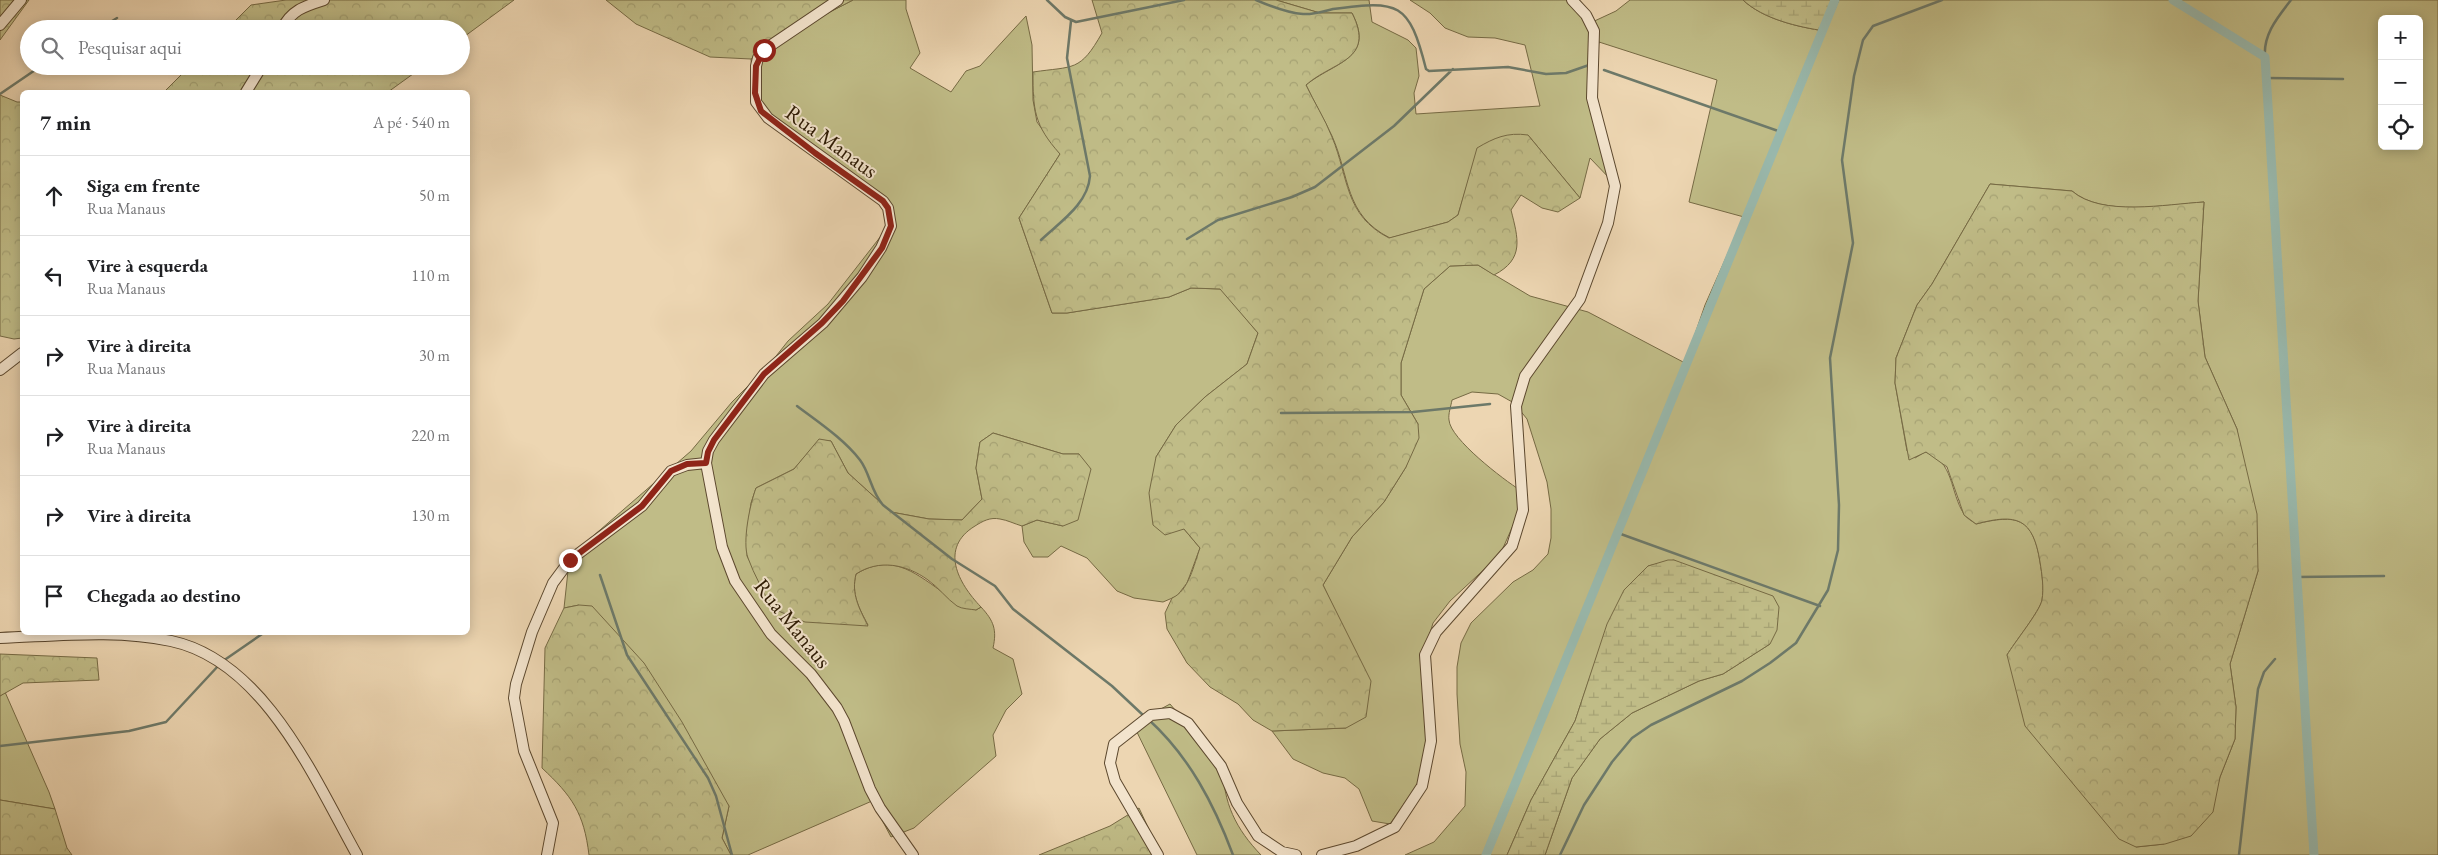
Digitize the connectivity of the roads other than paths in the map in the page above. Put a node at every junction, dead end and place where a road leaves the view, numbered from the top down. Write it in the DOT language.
graph roads {
  1 [pos="21,0"];
  2 [pos="324,0"];
  3 [pos="838,0"];
  4 [pos="1572,0"];
  5 [pos="286,20"];
  6 [pos="0,25"];
  7 [pos="256,75"];
  8 [pos="247,90"];
  9 [pos="20,355"];
  10 [pos="0,370"];
  11 [pos="706,463"];
  12 [pos="0,638"];
  13 [pos="357,855"];
  14 [pos="548,855"];
  15 [pos="913,855"];
  16 [pos="1158,855"];
  17 [pos="1296,855"];
  18 [pos="1322,855"];
  1 -- 6 [label="street"];
  2 -- 5 [label="street"];
  3 -- 11 [label="street, Rua Manaus"];
  4 -- 18 [label="street"];
  7 -- 8 [label="street"];
  9 -- 10 [label="street"];
  11 -- 14 [label="street"];
  11 -- 15 [label="street, Rua Manaus"];
  12 -- 13 [label="street"];
  16 -- 17 [label="street"];
}
